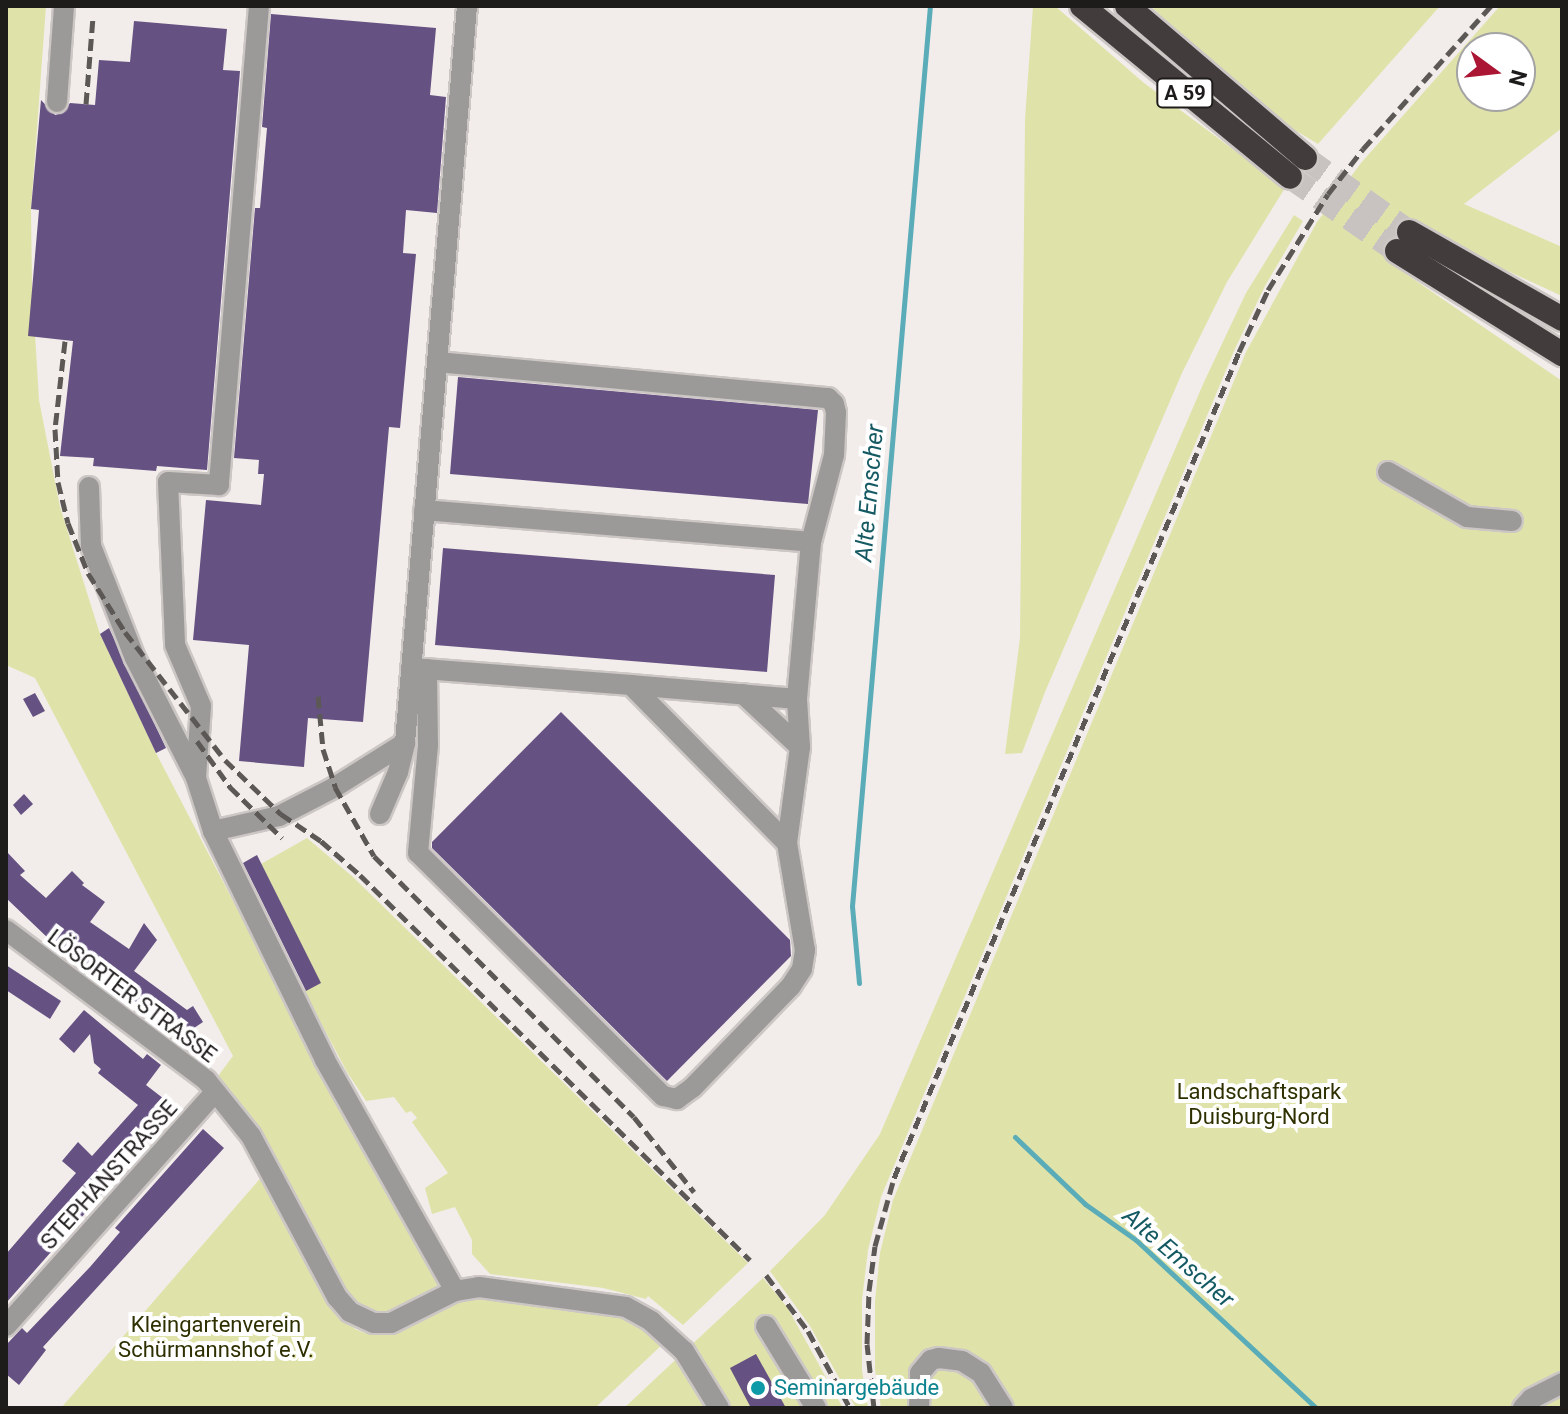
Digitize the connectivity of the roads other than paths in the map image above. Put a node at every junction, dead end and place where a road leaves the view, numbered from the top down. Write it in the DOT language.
graph roads {
  1 [pos="64,6"];
  2 [pos="259,6"];
  3 [pos="467,6"];
  4 [pos="1082,6"];
  5 [pos="1127,6"];
  6 [pos="57,102"];
  7 [pos="1562,319"];
  8 [pos="1562,354"];
  9 [pos="437,362"];
  10 [pos="1388,472"];
  11 [pos="89,487"];
  12 [pos="424,510"];
  13 [pos="1512,521"];
  14 [pos="811,542"];
  15 [pos="419,669"];
  16 [pos="631,685"];
  17 [pos="743,694"];
  18 [pos="797,699"];
  19 [pos="405,743"];
  20 [pos="800,747"];
  21 [pos="196,778"];
  22 [pos="380,814"];
  23 [pos="213,831"];
  24 [pos="787,843"];
  25 [pos="6,930"];
  26 [pos="215,1092"];
  27 [pos="455,1291"];
  28 [pos="6,1326"];
  29 [pos="766,1326"];
  30 [pos="1562,1383"];
  31 [pos="719,1408"];
  32 [pos="816,1408"];
  33 [pos="919,1408"];
  34 [pos="1003,1408"];
  35 [pos="1523,1408"];
  1 -- 6 [label="street"];
  2 -- 21 [label="street"];
  3 -- 9 [label="street"];
  4 -- 5 [label="highway, A 59"];
  7 -- 8 [label="highway"];
  9 -- 12 [label="street"];
  9 -- 14 [label="street"];
  10 -- 13 [label="street"];
  11 -- 21 [label="street"];
  12 -- 14 [label="street"];
  12 -- 15 [label="street"];
  14 -- 18 [label="street"];
  15 -- 16 [label="street"];
  15 -- 19 [label="street"];
  15 -- 24 [label="street"];
  16 -- 17 [label="street"];
  16 -- 24 [label="street"];
  17 -- 18 [label="street"];
  17 -- 20 [label="street"];
  18 -- 20 [label="street"];
  19 -- 22 [label="street"];
  19 -- 23 [label="street"];
  20 -- 24 [label="street"];
  21 -- 23 [label="street"];
  23 -- 27 [label="street"];
  25 -- 26 [label="street, LÖSORTER STRASSE"];
  26 -- 27 [label="street, LÖSORTER STRASSE"];
  26 -- 28 [label="street, STEPHANSTRASSE"];
  27 -- 31 [label="street, LÖSORTER STRASSE"];
  29 -- 32 [label="street"];
  30 -- 35 [label="street"];
  33 -- 34 [label="street"];
}
